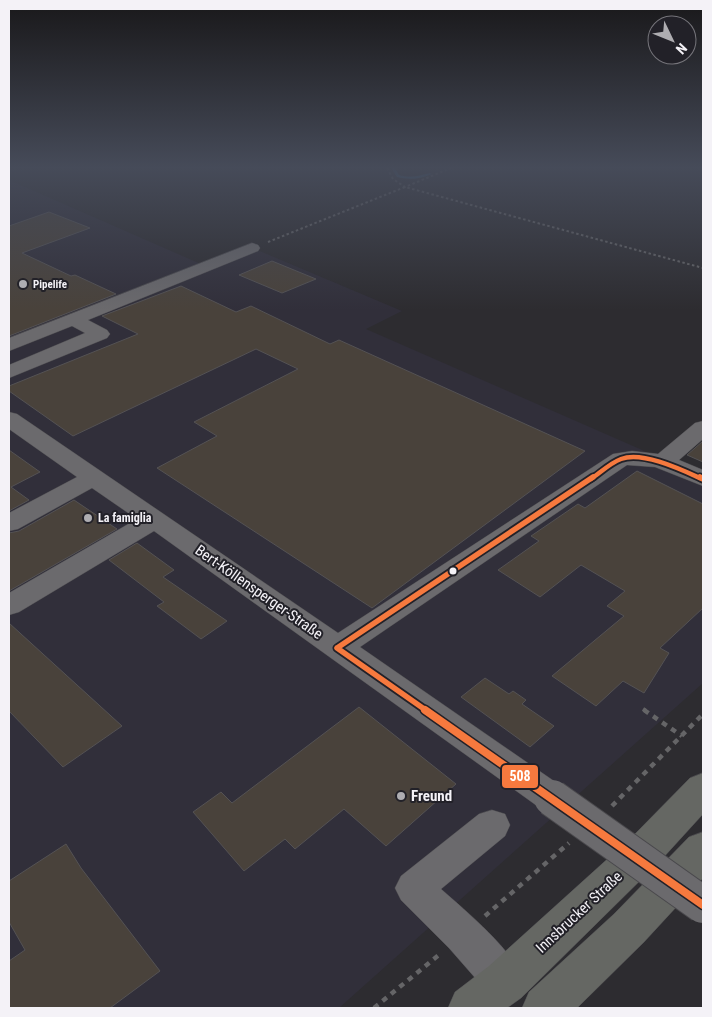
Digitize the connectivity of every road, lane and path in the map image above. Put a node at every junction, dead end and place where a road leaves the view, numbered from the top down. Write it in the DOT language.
graph roads {
  1 [pos="334,215"];
  2 [pos="510,215"];
  3 [pos="252,248"];
  4 [pos="703,268"];
  5 [pos="73,319"];
  6 [pos="9,345"];
  7 [pos="9,372"];
  8 [pos="9,419"];
  9 [pos="703,428"];
  10 [pos="663,462"];
  11 [pos="94,477"];
  12 [pos="703,479"];
  13 [pos="155,520"];
  14 [pos="9,523"];
  15 [pos="9,605"];
  16 [pos="337,648"];
  17 [pos="643,709"];
  18 [pos="703,714"];
  19 [pos="682,736"];
  20 [pos="703,788"];
  21 [pos="606,810"];
  22 [pos="492,825"];
  23 [pos="576,836"];
  24 [pos="703,850"];
  25 [pos="703,905"];
  26 [pos="463,935"];
  27 [pos="505,982"];
  28 [pos="374,1008"];
  29 [pos="471,1008"];
  30 [pos="545,1008"];
  1 -- 3 [label="path"];
  2 -- 4 [label="path"];
  3 -- 5 [label="street"];
  5 -- 6 [label="street"];
  5 -- 7 [label="street"];
  8 -- 11 [label="street, Bert-Köllensperger-Straße"];
  9 -- 10 [label="street"];
  10 -- 12 [label="street"];
  10 -- 16 [label="street"];
  11 -- 13 [label="street, Bert-Köllensperger-Straße"];
  11 -- 14 [label="street"];
  13 -- 15 [label="street"];
  13 -- 16 [label="street, Bert-Köllensperger-Straße"];
  16 -- 25 [label="street, Bert-Köllensperger-Straße, bridge"];
  17 -- 19 [label="path"];
  18 -- 19 [label="path"];
  19 -- 21 [label="path"];
  20 -- 27 [label="main road, Innsbrucker Straße"];
  22 -- 26 [label="street"];
  23 -- 26 [label="path"];
  24 -- 30 [label="main road"];
  26 -- 27 [label="street"];
  26 -- 28 [label="path"];
  27 -- 29 [label="main road, Innsbrucker Straße"];
}
